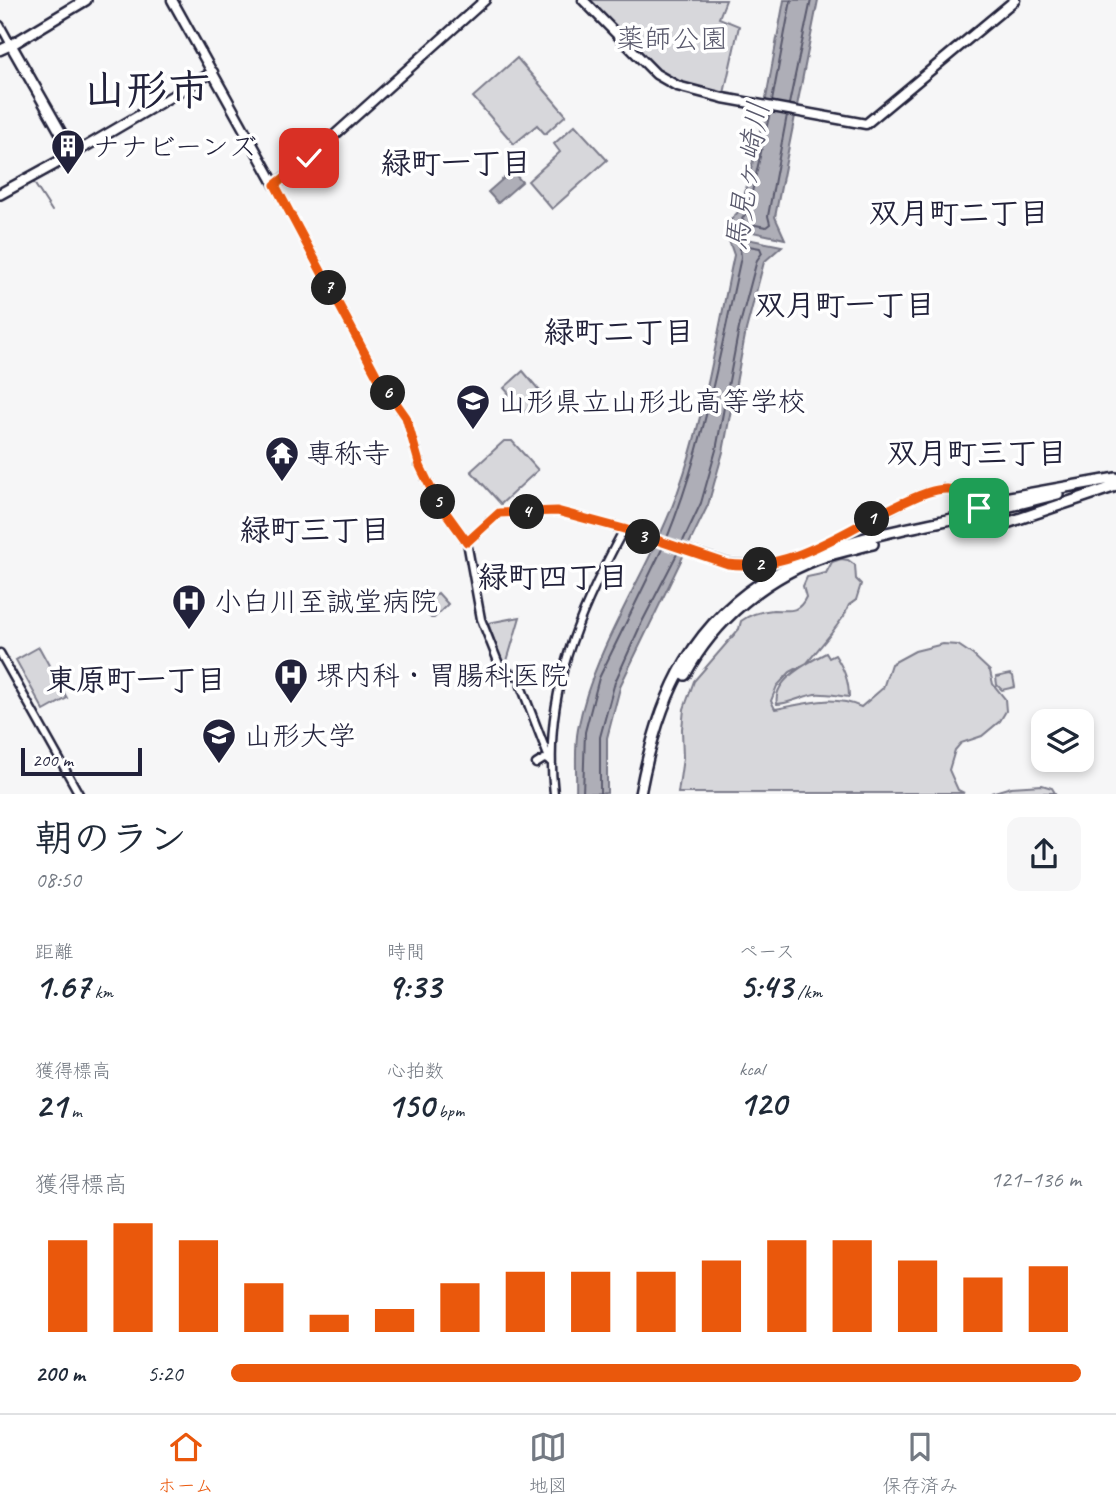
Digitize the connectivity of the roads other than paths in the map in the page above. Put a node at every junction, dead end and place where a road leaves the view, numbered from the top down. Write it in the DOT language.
graph roads {
  1 [pos="86,0"];
  2 [pos="172,0"];
  3 [pos="485,0"];
  4 [pos="583,0"];
  5 [pos="1015,0"];
  6 [pos="0,25"];
  7 [pos="11,45"];
  8 [pos="0,50"];
  9 [pos="213,72"];
  10 [pos="73,154"];
  11 [pos="275,185"];
  12 [pos="0,194"];
  13 [pos="1116,479"];
  14 [pos="1116,486"];
  15 [pos="964,495"];
  16 [pos="997,513"];
  17 [pos="979,516"];
  18 [pos="998,526"];
  19 [pos="627,531"];
  20 [pos="467,542"];
  21 [pos="0,653"];
  22 [pos="539,733"];
  23 [pos="550,736"];
  24 [pos="550,761"];
  25 [pos="536,764"];
  26 [pos="79,793"];
  27 [pos="554,793"];
  28 [pos="640,793"];
  29 [pos="645,793"];
  1 -- 7 [label="highway"];
  2 -- 9 [label="main road"];
  3 -- 11 [label="main road"];
  4 -- 5 [label="main road"];
  6 -- 7 [label="street"];
  7 -- 8 [label="main road"];
  7 -- 10 [label="highway"];
  9 -- 10 [label="main road"];
  9 -- 11 [label="main road"];
  10 -- 12 [label="highway"];
  11 -- 20 [label="street"];
  13 -- 15 [label="highway"];
  13 -- 16 [label="highway"];
  14 -- 16 [label="highway"];
  14 -- 18 [label="highway"];
  15 -- 18 [label="street"];
  15 -- 19 [label="street"];
  16 -- 17 [label="highway"];
  17 -- 28 [label="highway"];
  17 -- 29 [label="highway"];
  19 -- 20 [label="street"];
  19 -- 23 [label="street"];
  20 -- 22 [label="street"];
  21 -- 26 [label="street"];
  22 -- 23 [label="street"];
  22 -- 24 [label="street"];
  23 -- 24 [label="street"];
  24 -- 25 [label="street"];
  24 -- 27 [label="street"];
}
